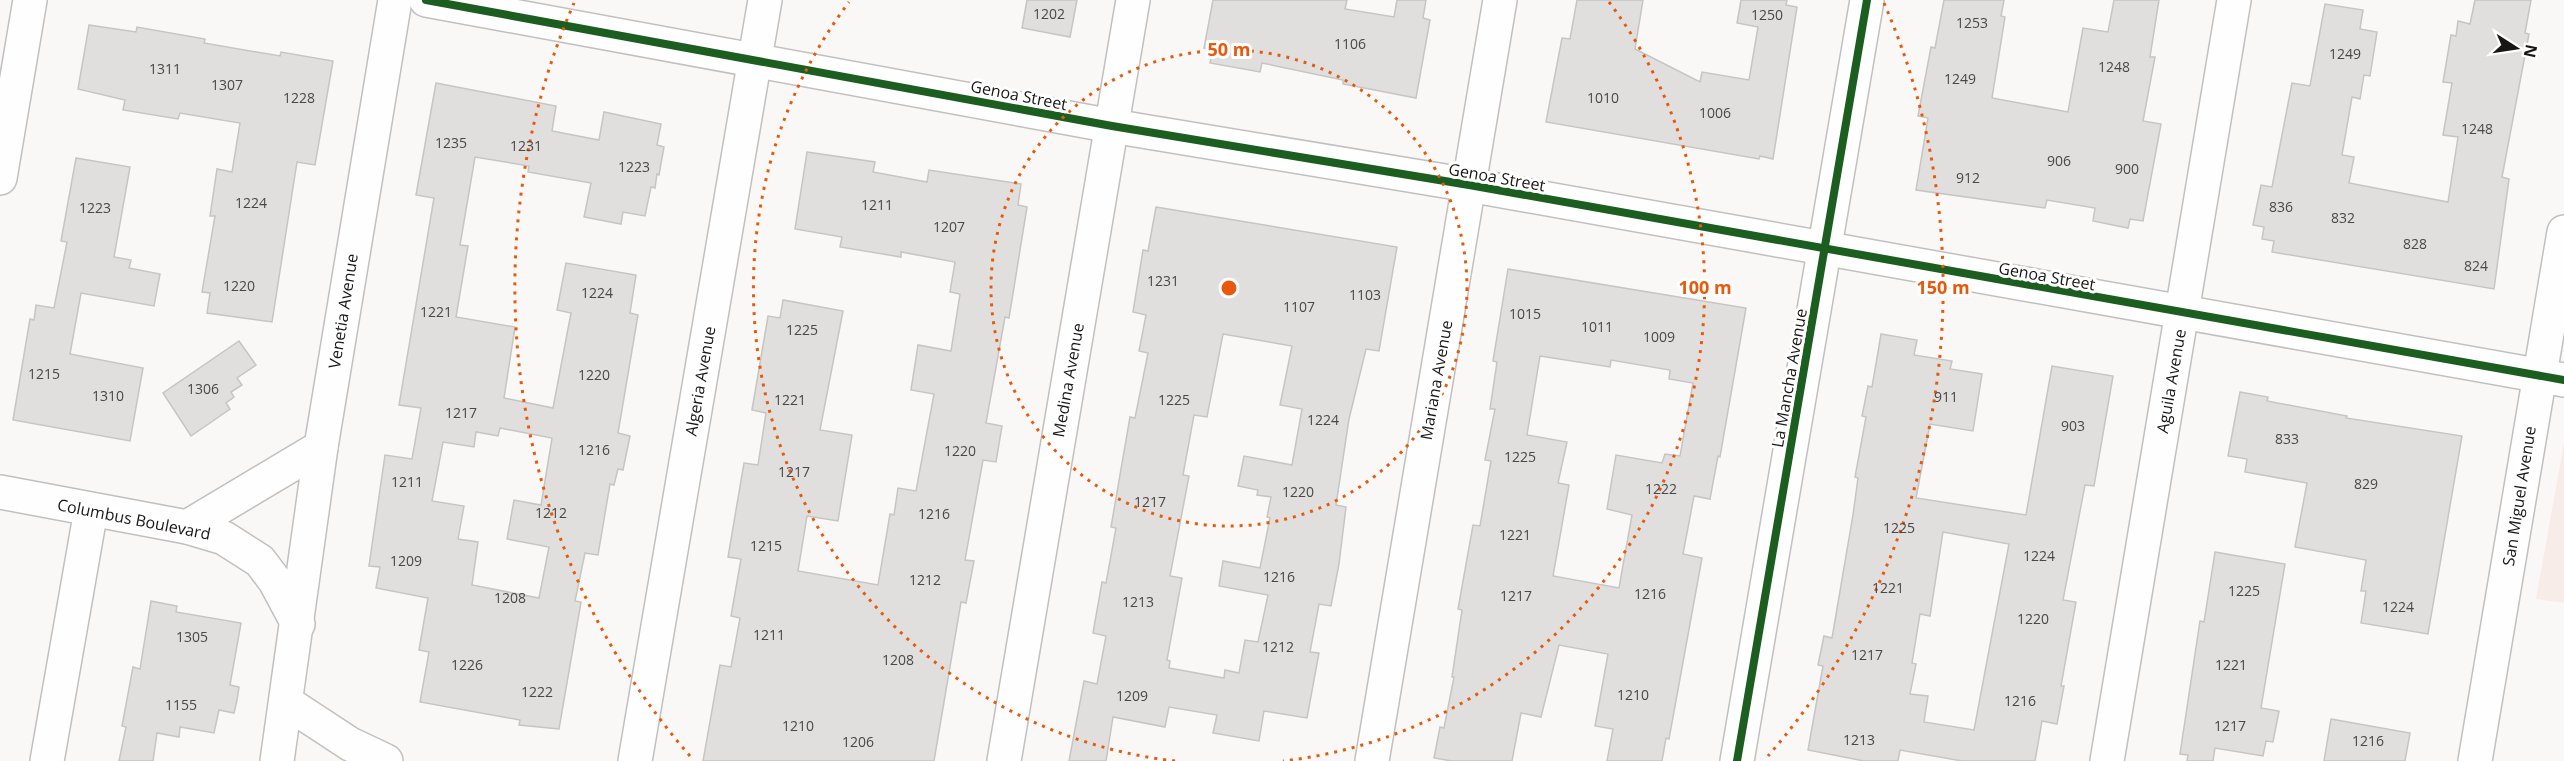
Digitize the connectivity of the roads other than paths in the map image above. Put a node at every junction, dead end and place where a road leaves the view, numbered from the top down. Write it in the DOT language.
graph roads {
  1 [pos="30,0"];
  2 [pos="395,0"];
  3 [pos="426,0"];
  4 [pos="765,0"];
  5 [pos="1133,0"];
  6 [pos="1500,0"];
  7 [pos="1867,0"];
  8 [pos="2234,0"];
  9 [pos="755,59"];
  10 [pos="1112,126"];
  11 [pos="0,178"];
  12 [pos="1469,185"];
  13 [pos="2564,232"];
  14 [pos="1824,250"];
  15 [pos="2182,314"];
  16 [pos="2552,378"];
  17 [pos="321,447"];
  18 [pos="0,492"];
  19 [pos="91,510"];
  20 [pos="187,527"];
  21 [pos="298,624"];
  22 [pos="286,702"];
  23 [pos="47,761"];
  24 [pos="277,761"];
  25 [pos="386,761"];
  26 [pos="635,761"];
  27 [pos="1004,761"];
  28 [pos="1372,761"];
  29 [pos="1737,761"];
  30 [pos="2107,761"];
  31 [pos="2475,761"];
  1 -- 11 [label="street"];
  2 -- 17 [label="street, Venetia Avenue"];
  3 -- 9 [label="street, Genoa Street"];
  4 -- 9 [label="street, Algeria Avenue"];
  5 -- 10 [label="street, Medina Avenue"];
  6 -- 12 [label="street, Mariana Avenue"];
  7 -- 14 [label="street, La Mancha Avenue"];
  8 -- 15 [label="street, Aguila Avenue"];
  9 -- 10 [label="street, Genoa Street"];
  9 -- 26 [label="street, Algeria Avenue"];
  10 -- 12 [label="street, Genoa Street"];
  10 -- 27 [label="street, Medina Avenue"];
  12 -- 14 [label="street, Genoa Street"];
  12 -- 28 [label="street, Mariana Avenue"];
  13 -- 16 [label="street, San Miguel Avenue"];
  14 -- 15 [label="street, Genoa Street"];
  14 -- 29 [label="street, La Mancha Avenue"];
  15 -- 16 [label="street, Genoa Street"];
  15 -- 30 [label="street, Aguila Avenue"];
  16 -- 31 [label="street, San Miguel Avenue"];
  17 -- 20 [label="street"];
  17 -- 21 [label="street, Venetia Avenue"];
  18 -- 19 [label="street, Columbus Boulevard"];
  19 -- 20 [label="street, Columbus Boulevard"];
  19 -- 23 [label="street"];
  20 -- 21 [label="street, Columbus Boulevard"];
  21 -- 22 [label="street, Venetia Avenue"];
  22 -- 24 [label="street, Venetia Avenue"];
  22 -- 25 [label="street"];
}
